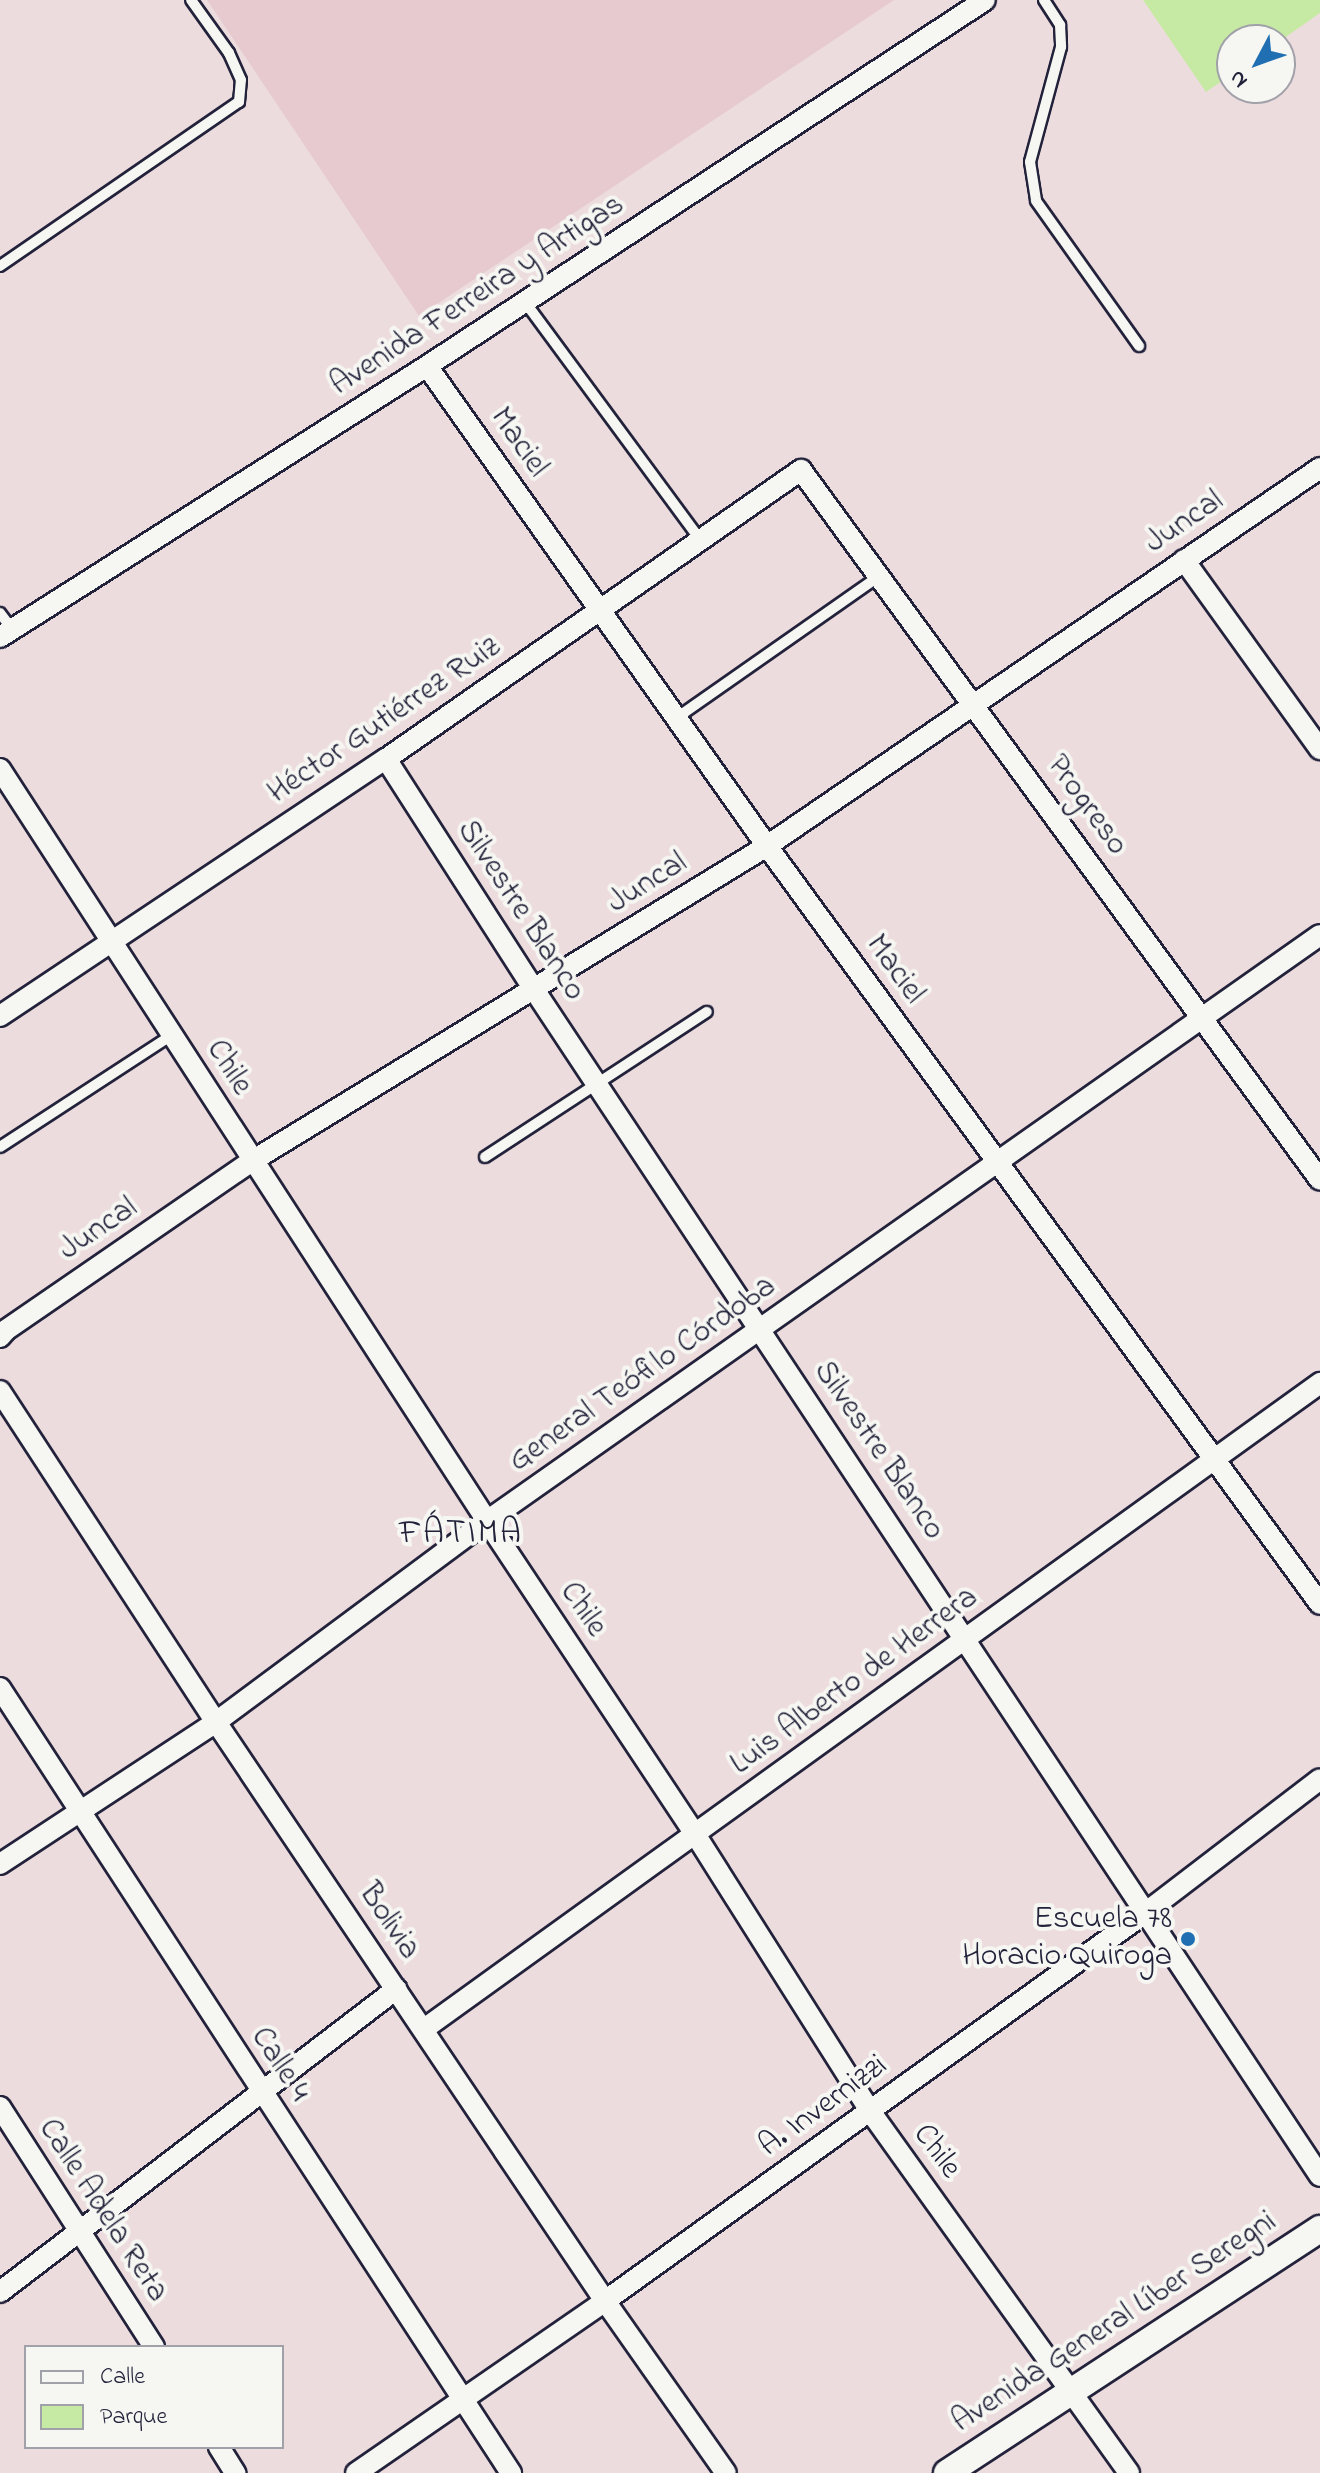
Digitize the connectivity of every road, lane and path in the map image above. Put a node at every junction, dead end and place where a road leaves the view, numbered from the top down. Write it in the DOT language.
graph roads {
  1 [pos="191,0"];
  2 [pos="985,0"];
  3 [pos="1044,0"];
  4 [pos="0,266"];
  5 [pos="525,302"];
  6 [pos="1139,346"];
  7 [pos="427,366"];
  8 [pos="1320,468"];
  9 [pos="801,470"];
  10 [pos="700,539"];
  11 [pos="1184,560"];
  12 [pos="879,576"];
  13 [pos="597,610"];
  14 [pos="4,626"];
  15 [pos="973,704"];
  16 [pos="675,719"];
  17 [pos="1320,749"];
  18 [pos="386,759"];
  19 [pos="0,769"];
  20 [pos="767,846"];
  21 [pos="1320,935"];
  22 [pos="113,941"];
  23 [pos="535,991"];
  24 [pos="707,1012"];
  25 [pos="0,1016"];
  26 [pos="1203,1017"];
  27 [pos="172,1035"];
  28 [pos="597,1084"];
  29 [pos="0,1147"];
  30 [pos="485,1157"];
  31 [pos="252,1161"];
  32 [pos="997,1161"];
  33 [pos="1320,1180"];
  34 [pos="761,1329"];
  35 [pos="0,1337"];
  36 [pos="1320,1383"];
  37 [pos="2,1400"];
  38 [pos="1216,1459"];
  39 [pos="487,1521"];
  40 [pos="1320,1604"];
  41 [pos="967,1638"];
  42 [pos="0,1688"];
  43 [pos="216,1722"];
  44 [pos="1320,1779"];
  45 [pos="80,1811"];
  46 [pos="695,1834"];
  47 [pos="0,1864"];
  48 [pos="1145,1913"];
  49 [pos="397,1989"];
  50 [pos="424,2029"];
  51 [pos="262,2094"];
  52 [pos="0,2107"];
  53 [pos="870,2111"];
  54 [pos="1320,2176"];
  55 [pos="1320,2229"];
  56 [pos="79,2231"];
  57 [pos="0,2292"];
  58 [pos="605,2301"];
  59 [pos="153,2345"];
  60 [pos="1070,2392"];
  61 [pos="464,2399"];
  62 [pos="220,2449"];
  63 [pos="235,2473"];
  64 [pos="356,2473"];
  65 [pos="511,2473"];
  66 [pos="726,2473"];
  67 [pos="947,2473"];
  68 [pos="1129,2473"];
  1 -- 4 [label="lane"];
  2 -- 5 [label="street, Avenida Ferreira y Artigas"];
  3 -- 6 [label="lane"];
  5 -- 7 [label="street, Avenida Ferreira y Artigas"];
  5 -- 10 [label="lane"];
  7 -- 13 [label="street, Maciel"];
  7 -- 14 [label="street, Avenida Ferreira y Artigas"];
  8 -- 11 [label="street, Juncal"];
  9 -- 10 [label="street, Héctor Gutiérrez Ruiz"];
  9 -- 12 [label="street, Progreso"];
  10 -- 13 [label="street, Héctor Gutiérrez Ruiz"];
  11 -- 15 [label="street, Juncal"];
  11 -- 17 [label="street"];
  12 -- 15 [label="street, Progreso"];
  12 -- 16 [label="lane"];
  13 -- 16 [label="street, Maciel"];
  13 -- 18 [label="street, Héctor Gutiérrez Ruiz"];
  15 -- 20 [label="street, Juncal"];
  15 -- 26 [label="street, Progreso"];
  16 -- 20 [label="street, Maciel"];
  18 -- 22 [label="street, Héctor Gutiérrez Ruiz"];
  18 -- 23 [label="street, Silvestre Blanco"];
  19 -- 22 [label="street, Chile"];
  20 -- 23 [label="street, Juncal"];
  20 -- 32 [label="street, Maciel"];
  21 -- 26 [label="street, General Teófilo Córdoba"];
  22 -- 25 [label="street, Héctor Gutiérrez Ruiz"];
  22 -- 27 [label="street, Chile"];
  23 -- 28 [label="street, Silvestre Blanco"];
  23 -- 31 [label="street, Juncal"];
  24 -- 28 [label="lane"];
  26 -- 32 [label="street, General Teófilo Córdoba"];
  26 -- 33 [label="street, Progreso"];
  27 -- 29 [label="lane"];
  27 -- 31 [label="street, Chile"];
  28 -- 30 [label="lane"];
  28 -- 34 [label="street, Silvestre Blanco"];
  31 -- 35 [label="street, Juncal"];
  31 -- 39 [label="street, Chile"];
  32 -- 34 [label="street, General Teófilo Córdoba"];
  32 -- 38 [label="street, Maciel"];
  34 -- 39 [label="street, General Teófilo Córdoba"];
  34 -- 41 [label="street, Silvestre Blanco"];
  36 -- 38 [label="street, Luis Alberto de Herrera"];
  37 -- 43 [label="street, Bolivia"];
  38 -- 40 [label="street, Maciel"];
  38 -- 41 [label="street, Luis Alberto de Herrera"];
  39 -- 43 [label="street, General Teófilo Córdoba"];
  39 -- 46 [label="street, Chile"];
  41 -- 46 [label="street, Luis Alberto de Herrera"];
  41 -- 48 [label="street, Silvestre Blanco"];
  42 -- 45 [label="street, Calle 4"];
  43 -- 45 [label="street, General Teófilo Córdoba"];
  43 -- 49 [label="street, Bolivia"];
  44 -- 48 [label="street, A. Invernizzi"];
  45 -- 47 [label="street, General Teófilo Córdoba"];
  45 -- 51 [label="street, Calle 4"];
  46 -- 50 [label="street, Luis Alberto de Herrera"];
  46 -- 53 [label="street, Chile"];
  48 -- 53 [label="street, A. Invernizzi"];
  48 -- 54 [label="street, Silvestre Blanco"];
  49 -- 50 [label="street, Bolivia"];
  49 -- 51 [label="street"];
  50 -- 58 [label="street, Bolivia"];
  51 -- 56 [label="street"];
  51 -- 61 [label="street, Calle 4"];
  52 -- 56 [label="street, Calle Adela Reta"];
  53 -- 58 [label="street, A. Invernizzi"];
  53 -- 60 [label="street, Chile"];
  55 -- 60 [label="street, Avenida General Líber Seregni"];
  56 -- 57 [label="street"];
  56 -- 59 [label="street, Calle Adela Reta"];
  58 -- 61 [label="street, A. Invernizzi"];
  58 -- 66 [label="street, Bolivia"];
  60 -- 67 [label="street, Avenida General Líber Seregni"];
  60 -- 68 [label="street, Chile"];
  61 -- 64 [label="street, A. Invernizzi"];
  61 -- 65 [label="street, Calle 4"];
  62 -- 63 [label="street"];
}
